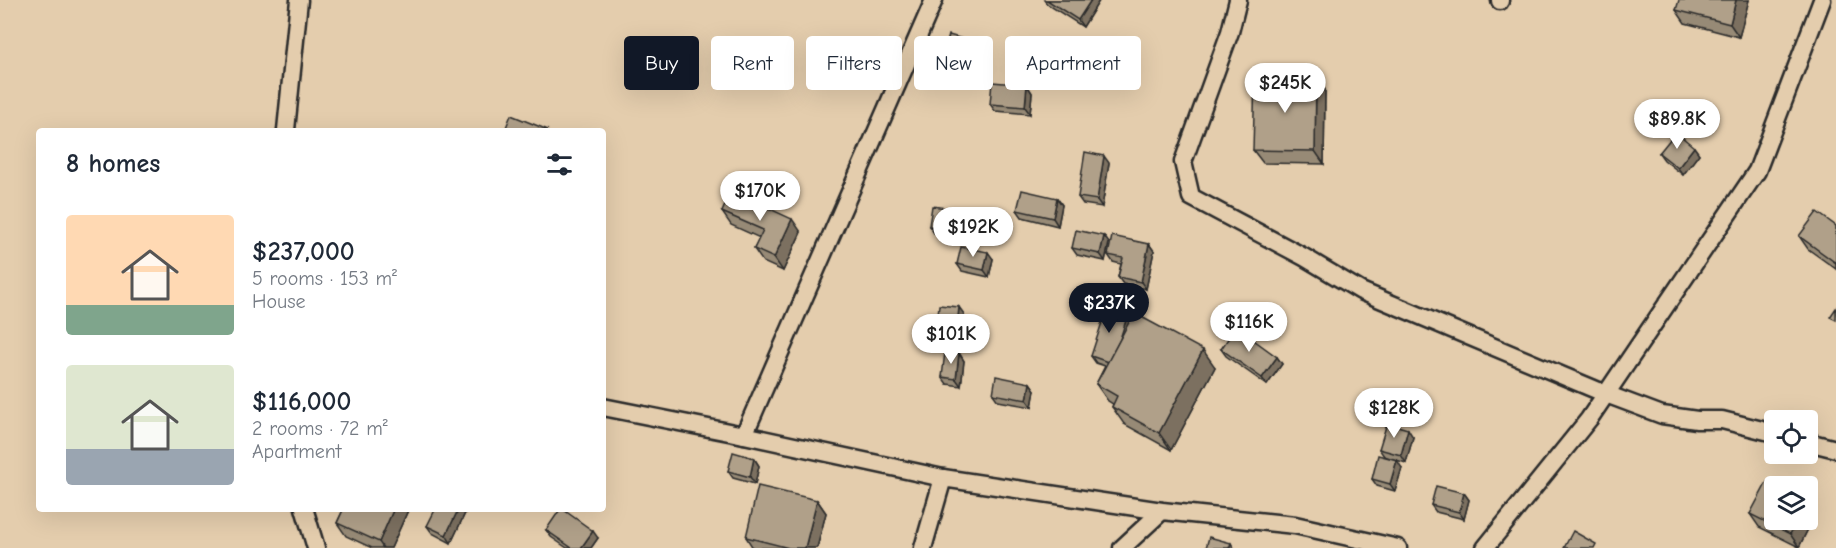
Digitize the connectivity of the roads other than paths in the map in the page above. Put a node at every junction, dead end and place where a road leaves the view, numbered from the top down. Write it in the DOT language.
graph roads {
  1 [pos="299,0"];
  2 [pos="934,0"];
  3 [pos="1238,0"];
  4 [pos="1822,0"];
  5 [pos="286,128"];
  6 [pos="1606,394"];
  7 [pos="606,408"];
  8 [pos="1764,431"];
  9 [pos="744,435"];
  10 [pos="1818,444"];
  11 [pos="1836,449"];
  12 [pos="943,478"];
  13 [pos="1162,511"];
  14 [pos="305,512"];
  15 [pos="316,548"];
  16 [pos="922,548"];
  17 [pos="1122,548"];
  18 [pos="1398,548"];
  19 [pos="1485,548"];
  1 -- 5 [label="lane"];
  2 -- 9 [label="lane"];
  3 -- 6 [label="lane"];
  4 -- 6 [label="lane"];
  6 -- 8 [label="lane"];
  6 -- 19 [label="lane"];
  7 -- 9 [label="lane"];
  9 -- 12 [label="lane"];
  10 -- 11 [label="lane"];
  12 -- 13 [label="lane"];
  12 -- 16 [label="lane"];
  13 -- 17 [label="lane"];
  13 -- 18 [label="lane"];
  14 -- 15 [label="lane"];
}
